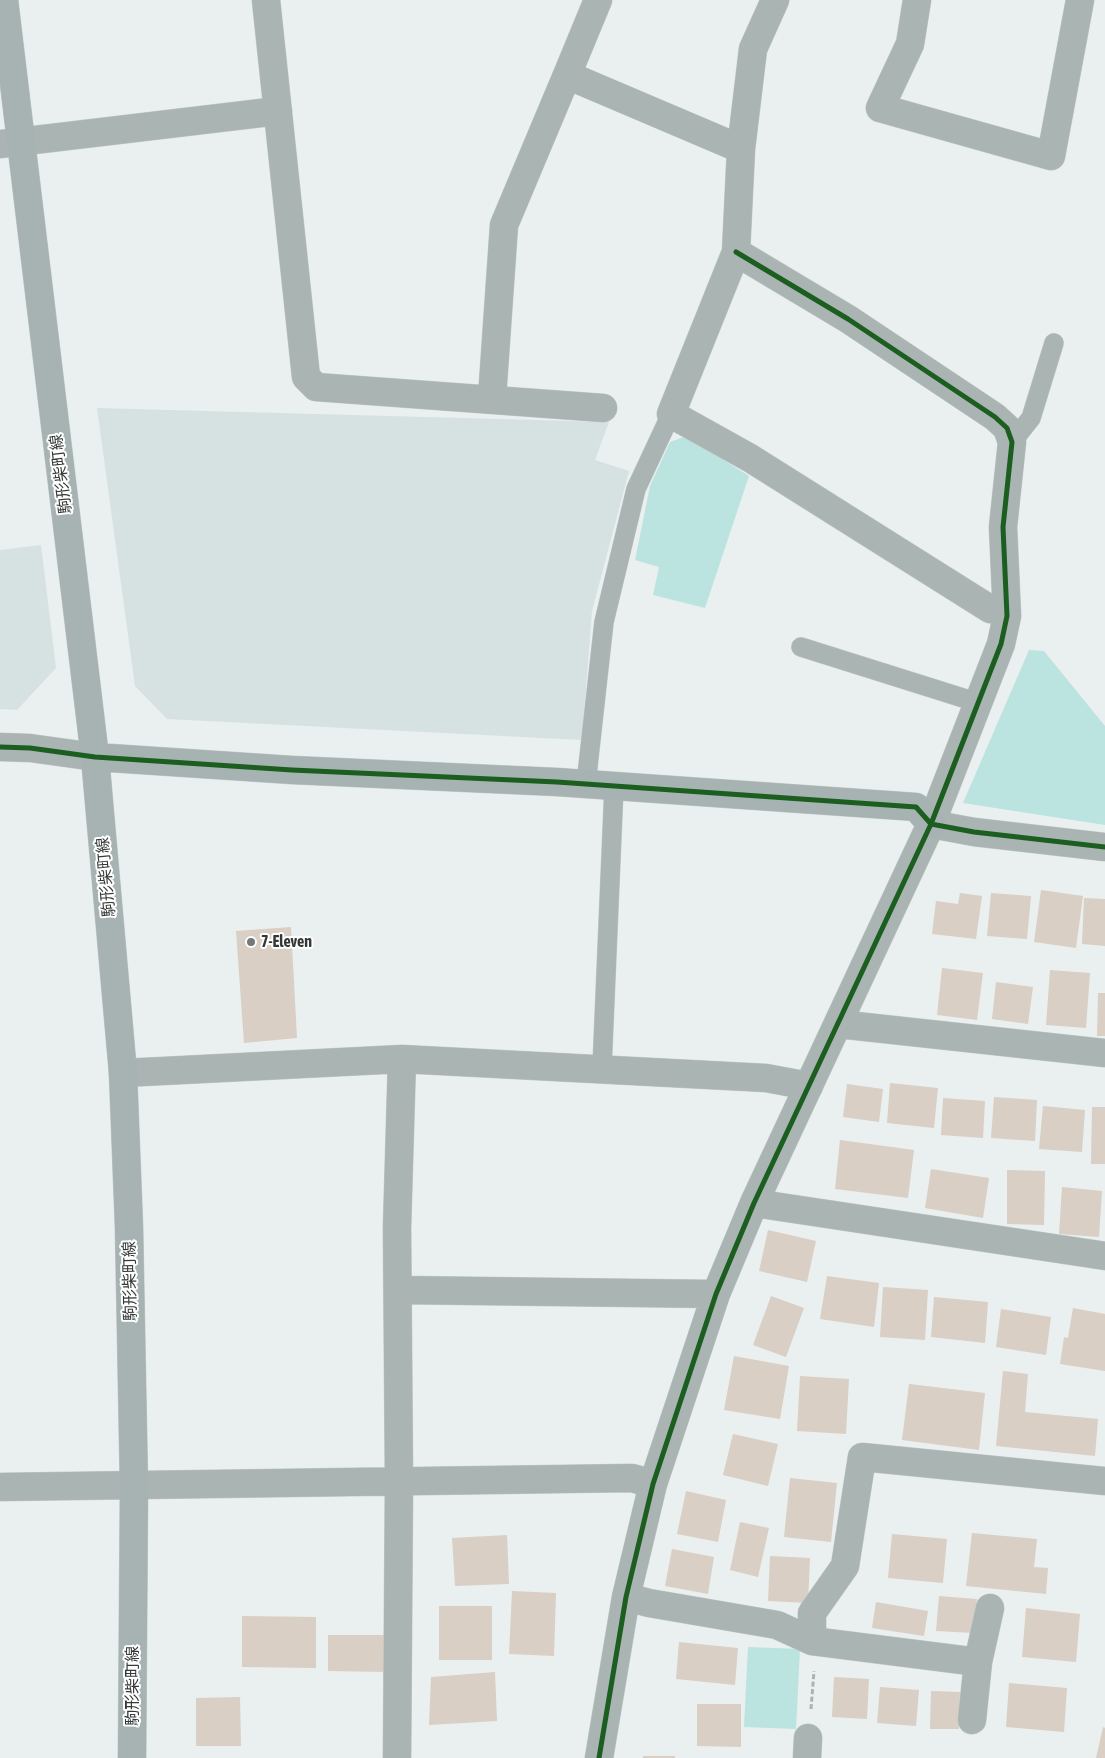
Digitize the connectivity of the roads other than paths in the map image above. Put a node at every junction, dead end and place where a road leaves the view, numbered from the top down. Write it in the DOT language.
graph roads {
  1 [pos="4,0"];
  2 [pos="266,0"];
  3 [pos="598,0"];
  4 [pos="775,0"];
  5 [pos="917,0"];
  6 [pos="1080,0"];
  7 [pos="567,75"];
  8 [pos="278,111"];
  9 [pos="10,143"];
  10 [pos="741,149"];
  11 [pos="736,252"];
  12 [pos="1054,343"];
  13 [pos="492,398"];
  14 [pos="603,408"];
  15 [pos="671,414"];
  16 [pos="1012,442"];
  17 [pos="1007,611"];
  18 [pos="801,647"];
  19 [pos="979,702"];
  20 [pos="0,747"];
  21 [pos="95,757"];
  22 [pos="586,784"];
  23 [pos="614,786"];
  24 [pos="931,824"];
  25 [pos="1105,847"];
  26 [pos="838,1024"];
  27 [pos="1105,1053"];
  28 [pos="402,1059"];
  29 [pos="602,1068"];
  30 [pos="123,1073"];
  31 [pos="809,1086"];
  32 [pos="754,1203"];
  33 [pos="1105,1256"];
  34 [pos="399,1290"];
  35 [pos="716,1294"];
  36 [pos="1105,1481"];
  37 [pos="399,1482"];
  38 [pos="653,1484"];
  39 [pos="0,1487"];
  40 [pos="134,1487"];
  41 [pos="626,1597"];
  42 [pos="990,1608"];
  43 [pos="812,1641"];
  44 [pos="978,1662"];
  45 [pos="972,1720"];
  46 [pos="132,1758"];
  47 [pos="397,1758"];
  48 [pos="599,1758"];
  1 -- 9 [label="main road, 駒形柴町線"];
  2 -- 8 [label="street"];
  3 -- 7 [label="street"];
  4 -- 10 [label="street"];
  5 -- 6 [label="street"];
  7 -- 10 [label="street"];
  7 -- 13 [label="street"];
  8 -- 9 [label="street"];
  8 -- 13 [label="street"];
  9 -- 21 [label="main road, 駒形柴町線"];
  10 -- 11 [label="street"];
  11 -- 15 [label="street"];
  11 -- 16 [label="street"];
  12 -- 16 [label="lane"];
  13 -- 14 [label="street"];
  15 -- 17 [label="street"];
  15 -- 22 [label="lane"];
  16 -- 17 [label="street"];
  17 -- 19 [label="street"];
  18 -- 19 [label="lane"];
  19 -- 24 [label="street"];
  20 -- 21 [label="street"];
  21 -- 22 [label="main road"];
  21 -- 30 [label="main road, 駒形柴町線"];
  22 -- 23 [label="main road"];
  23 -- 24 [label="main road"];
  23 -- 29 [label="lane"];
  24 -- 25 [label="street"];
  24 -- 26 [label="street"];
  26 -- 27 [label="street"];
  26 -- 31 [label="street"];
  28 -- 29 [label="street"];
  28 -- 30 [label="street"];
  28 -- 34 [label="street"];
  29 -- 31 [label="street"];
  30 -- 40 [label="main road, 駒形柴町線"];
  31 -- 32 [label="street"];
  32 -- 33 [label="street"];
  32 -- 35 [label="street"];
  34 -- 35 [label="street"];
  34 -- 37 [label="street"];
  35 -- 38 [label="street"];
  36 -- 43 [label="street"];
  37 -- 38 [label="street"];
  37 -- 40 [label="street"];
  37 -- 47 [label="street"];
  38 -- 41 [label="street"];
  39 -- 40 [label="street"];
  40 -- 46 [label="main road, 駒形柴町線"];
  41 -- 43 [label="street"];
  41 -- 48 [label="street"];
  42 -- 44 [label="street"];
  43 -- 44 [label="street"];
  44 -- 45 [label="street"];
}
